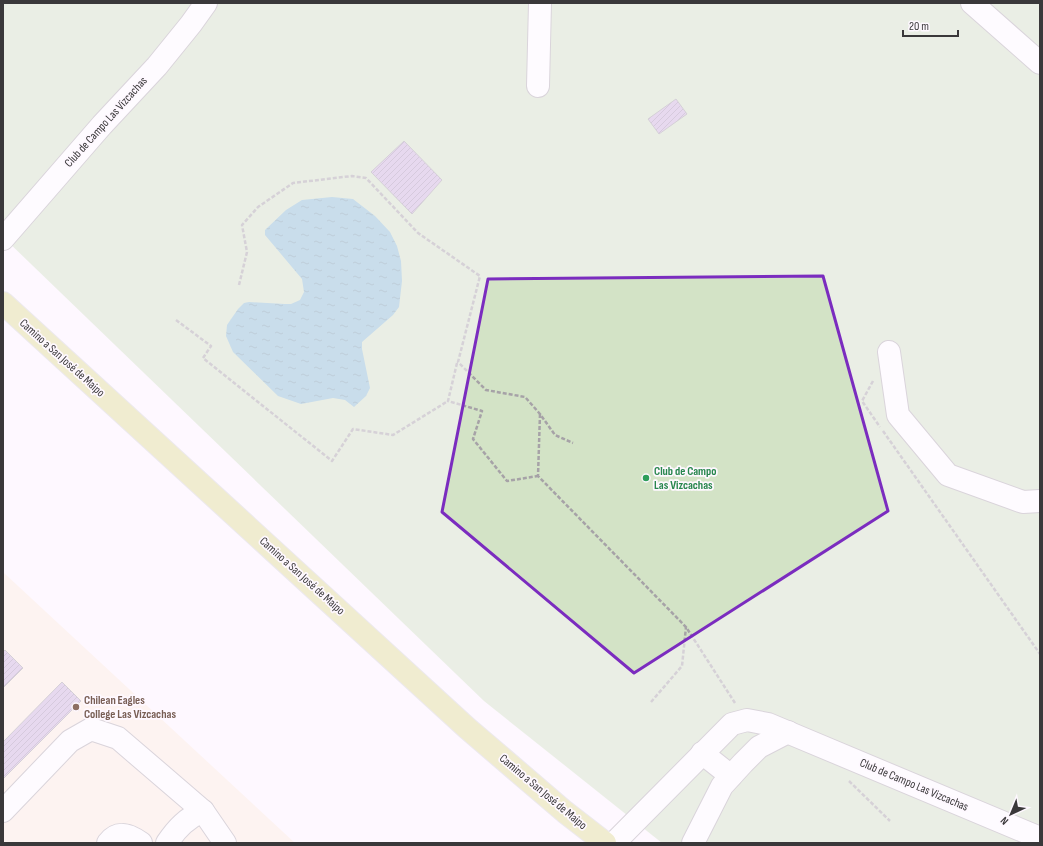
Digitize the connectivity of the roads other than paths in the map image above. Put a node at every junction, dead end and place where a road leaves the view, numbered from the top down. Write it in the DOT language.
graph roads {
  1 [pos="206,3"];
  2 [pos="540,3"];
  3 [pos="972,3"];
  4 [pos="1040,64"];
  5 [pos="538,86"];
  6 [pos="3,239"];
  7 [pos="3,303"];
  8 [pos="889,352"];
  9 [pos="1040,501"];
  10 [pos="788,732"];
  11 [pos="702,753"];
  12 [pos="731,776"];
  13 [pos="3,811"];
  14 [pos="203,811"];
  15 [pos="1040,838"];
  16 [pos="108,843"];
  17 [pos="141,843"];
  18 [pos="167,843"];
  19 [pos="225,843"];
  20 [pos="605,843"];
  21 [pos="614,843"];
  22 [pos="693,843"];
  1 -- 6 [label="lane, Club de Campo Las Vizcachas"];
  2 -- 5 [label="lane"];
  3 -- 4 [label="lane"];
  7 -- 20 [label="main road, Camino a San José de Maipo"];
  8 -- 9 [label="lane"];
  10 -- 11 [label="lane, Club de Campo Las Vizcachas"];
  10 -- 12 [label="lane"];
  10 -- 15 [label="lane, Club de Campo Las Vizcachas"];
  11 -- 12 [label="lane"];
  11 -- 21 [label="lane"];
  12 -- 22 [label="lane"];
  13 -- 14 [label="lane"];
  14 -- 18 [label="lane"];
  14 -- 19 [label="lane"];
  16 -- 17 [label="lane"];
}
